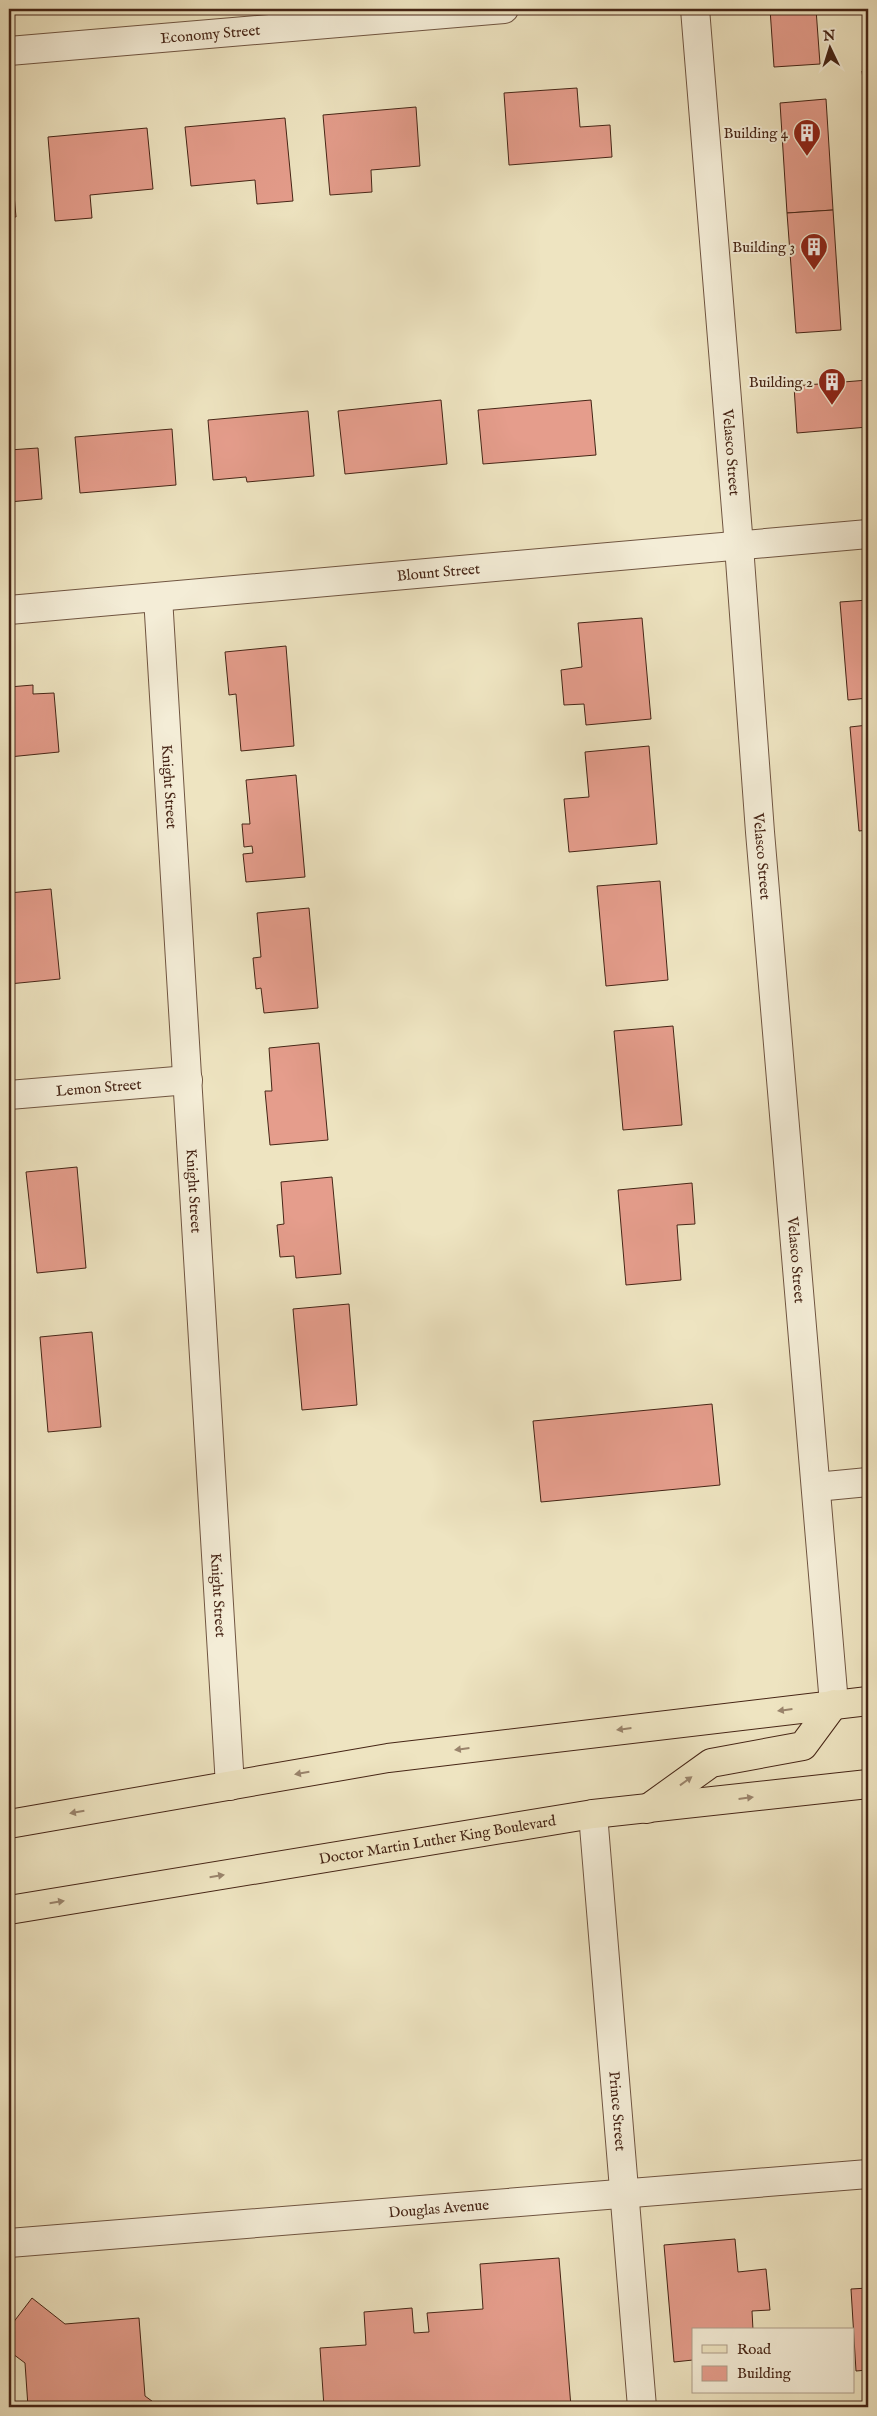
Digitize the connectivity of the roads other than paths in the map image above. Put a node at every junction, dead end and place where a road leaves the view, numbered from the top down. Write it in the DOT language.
graph roads {
  1 [pos="504,9"];
  2 [pos="695,9"];
  3 [pos="9,51"];
  4 [pos="868,534"];
  5 [pos="739,546"];
  6 [pos="158,597"];
  7 [pos="9,610"];
  8 [pos="188,1080"];
  9 [pos="9,1094"];
  10 [pos="868,1482"];
  11 [pos="816,1486"];
  12 [pos="868,1702"];
  13 [pos="834,1704"];
  14 [pos="868,1784"];
  15 [pos="230,1786"];
  16 [pos="646,1809"];
  17 [pos="594,1814"];
  18 [pos="9,1824"];
  19 [pos="9,1910"];
  20 [pos="868,2174"];
  21 [pos="625,2193"];
  22 [pos="9,2243"];
  23 [pos="642,2407"];
  1 -- 3 [label="street, Economy Street"];
  2 -- 5 [label="street, Velasco Street"];
  4 -- 5 [label="street, Blount Street"];
  5 -- 6 [label="street, Blount Street"];
  5 -- 11 [label="street, Velasco Street"];
  6 -- 7 [label="street, Blount Street"];
  6 -- 8 [label="street, Knight Street"];
  8 -- 9 [label="street, Lemon Street"];
  8 -- 15 [label="street, Knight Street"];
  10 -- 11 [label="street"];
  11 -- 13 [label="street, Velasco Street"];
  12 -- 13 [label="main road"];
  13 -- 15 [label="main road, one-way"];
  16 -- 13 [label="main road, one-way"];
  16 -- 14 [label="main road, Doctor Martin Luther King Boulevard, one-way"];
  15 -- 18 [label="main road, one-way"];
  16 -- 17 [label="main road, Doctor Martin Luther King Boulevard"];
  19 -- 17 [label="main road, Doctor Martin Luther King Boulevard, one-way"];
  17 -- 21 [label="street, Prince Street"];
  20 -- 21 [label="street, Douglas Avenue"];
  21 -- 22 [label="street, Douglas Avenue"];
  21 -- 23 [label="street, Prince Street"];
}
